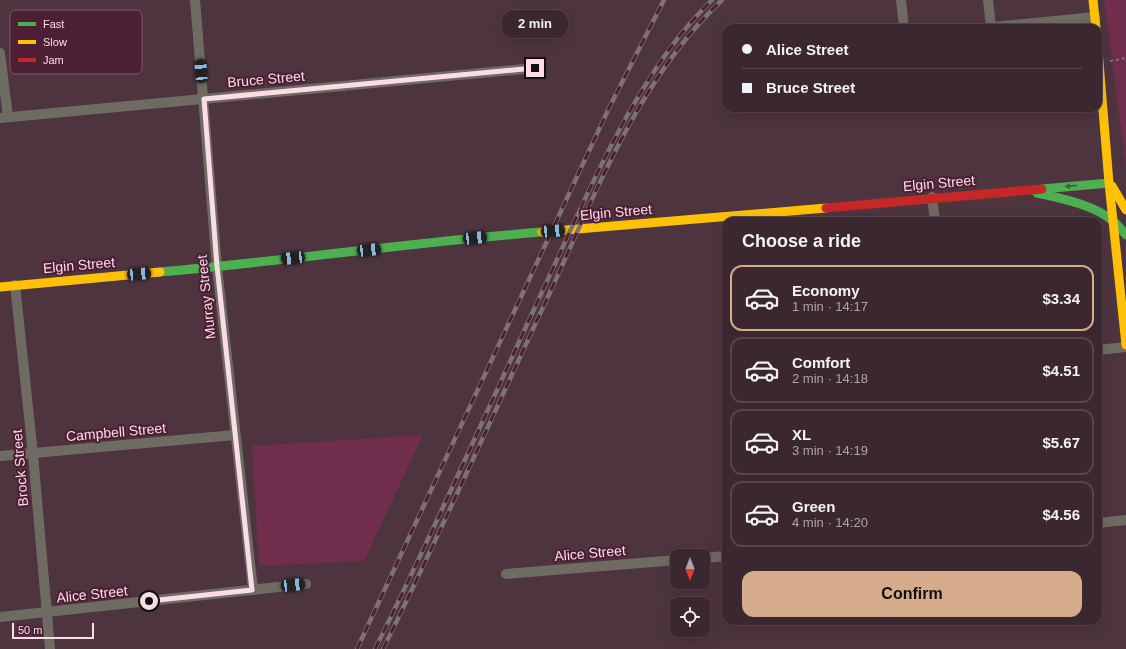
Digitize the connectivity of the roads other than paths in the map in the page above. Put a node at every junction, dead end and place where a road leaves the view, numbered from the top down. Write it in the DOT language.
graph roads {
  1 [pos="195,0"];
  2 [pos="901,0"];
  3 [pos="988,0"];
  4 [pos="1093,0"];
  5 [pos="1095,17"];
  6 [pos="904,24"];
  7 [pos="988,24"];
  8 [pos="1027,24"];
  9 [pos="1096,24"];
  10 [pos="0,53"];
  11 [pos="535,68"];
  12 [pos="1102,95"];
  13 [pos="204,99"];
  14 [pos="4,118"];
  15 [pos="1110,183"];
  16 [pos="1021,190"];
  17 [pos="932,198"];
  18 [pos="1126,210"];
  19 [pos="934,217"];
  20 [pos="1114,221"];
  21 [pos="1126,235"];
  22 [pos="217,266"];
  23 [pos="15,285"];
  24 [pos="0,287"];
  25 [pos="1126,346"];
  26 [pos="1102,349"];
  27 [pos="235,436"];
  28 [pos="33,454"];
  29 [pos="0,456"];
  30 [pos="1126,520"];
  31 [pos="1102,522"];
  32 [pos="722,556"];
  33 [pos="710,557"];
  34 [pos="670,561"];
  35 [pos="506,574"];
  36 [pos="306,584"];
  37 [pos="252,590"];
  38 [pos="46,613"];
  39 [pos="0,617"];
  40 [pos="50,649"];
  1 -- 13 [label="street, Murray Street"];
  2 -- 6 [label="street"];
  3 -- 7 [label="street"];
  4 -- 5 [label="main road"];
  5 -- 8 [label="street"];
  5 -- 9 [label="main road"];
  10 -- 14 [label="street"];
  11 -- 13 [label="street, Bruce Street"];
  12 -- 15 [label="main road"];
  13 -- 14 [label="street, Bruce Street"];
  13 -- 22 [label="street, Murray Street"];
  15 -- 16 [label="main road, Elgin Street, one-way"];
  15 -- 18 [label="main road"];
  15 -- 20 [label="main road"];
  16 -- 17 [label="main road, Elgin Street"];
  16 -- 20 [label="main road, Elgin Street"];
  17 -- 19 [label="street"];
  17 -- 22 [label="main road, Elgin Street"];
  20 -- 21 [label="main road"];
  20 -- 25 [label="main road"];
  22 -- 23 [label="main road, Elgin Street"];
  22 -- 27 [label="street, Murray Street"];
  23 -- 24 [label="main road, Elgin Street"];
  23 -- 28 [label="street, Brock Street"];
  25 -- 26 [label="street"];
  27 -- 28 [label="street, Campbell Street"];
  27 -- 37 [label="street, Murray Street"];
  28 -- 29 [label="street, Campbell Street"];
  28 -- 38 [label="street, Brock Street"];
  30 -- 31 [label="street"];
  32 -- 33 [label="street"];
  34 -- 35 [label="street, Alice Street"];
  36 -- 37 [label="street, Alice Street"];
  37 -- 38 [label="street, Alice Street"];
  38 -- 39 [label="street, Alice Street"];
  38 -- 40 [label="street, Brock Street"];
}
